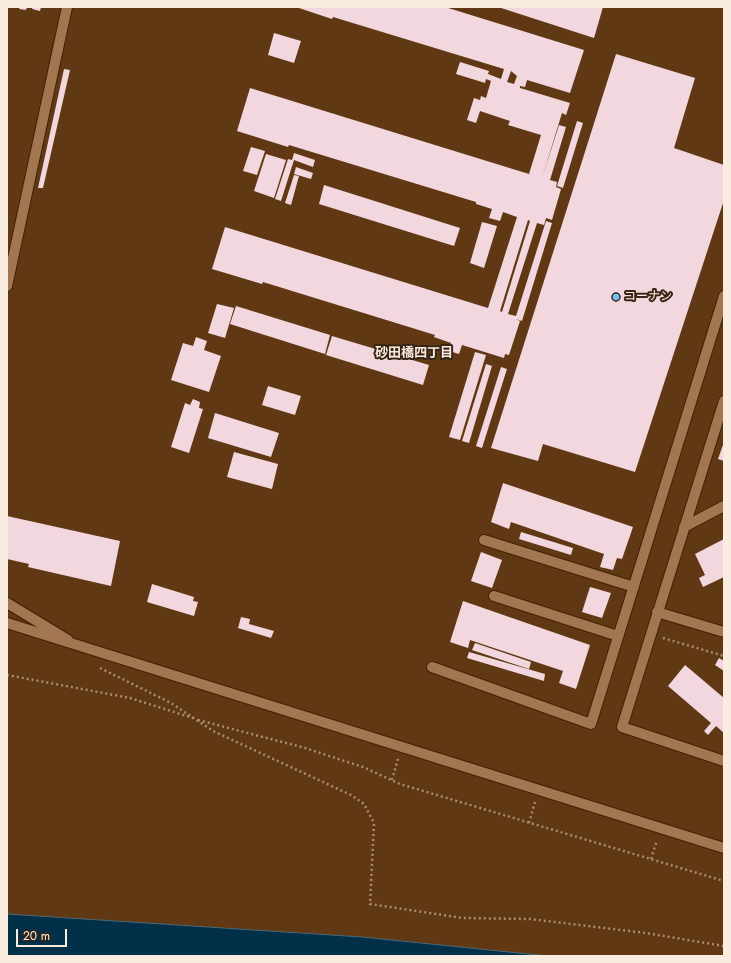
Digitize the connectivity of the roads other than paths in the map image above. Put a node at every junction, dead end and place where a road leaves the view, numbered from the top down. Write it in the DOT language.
graph roads {
  1 [pos="66,7"];
  2 [pos="7,286"];
  3 [pos="724,296"];
  4 [pos="724,401"];
  5 [pos="724,506"];
  6 [pos="684,527"];
  7 [pos="484,540"];
  8 [pos="634,587"];
  9 [pos="494,596"];
  10 [pos="7,603"];
  11 [pos="657,612"];
  12 [pos="7,624"];
  13 [pos="721,629"];
  14 [pos="618,636"];
  15 [pos="74,644"];
  16 [pos="432,667"];
  17 [pos="724,761"];
  18 [pos="724,848"];
  1 -- 2 [label="street"];
  3 -- 8 [label="street"];
  4 -- 6 [label="street"];
  5 -- 6 [label="street"];
  6 -- 11 [label="street"];
  7 -- 8 [label="street"];
  8 -- 14 [label="street"];
  9 -- 14 [label="street"];
  10 -- 15 [label="street"];
  11 -- 13 [label="street"];
  11 -- 17 [label="street"];
  12 -- 15 [label="street"];
  14 -- 16 [label="street"];
  15 -- 18 [label="street"];
}
